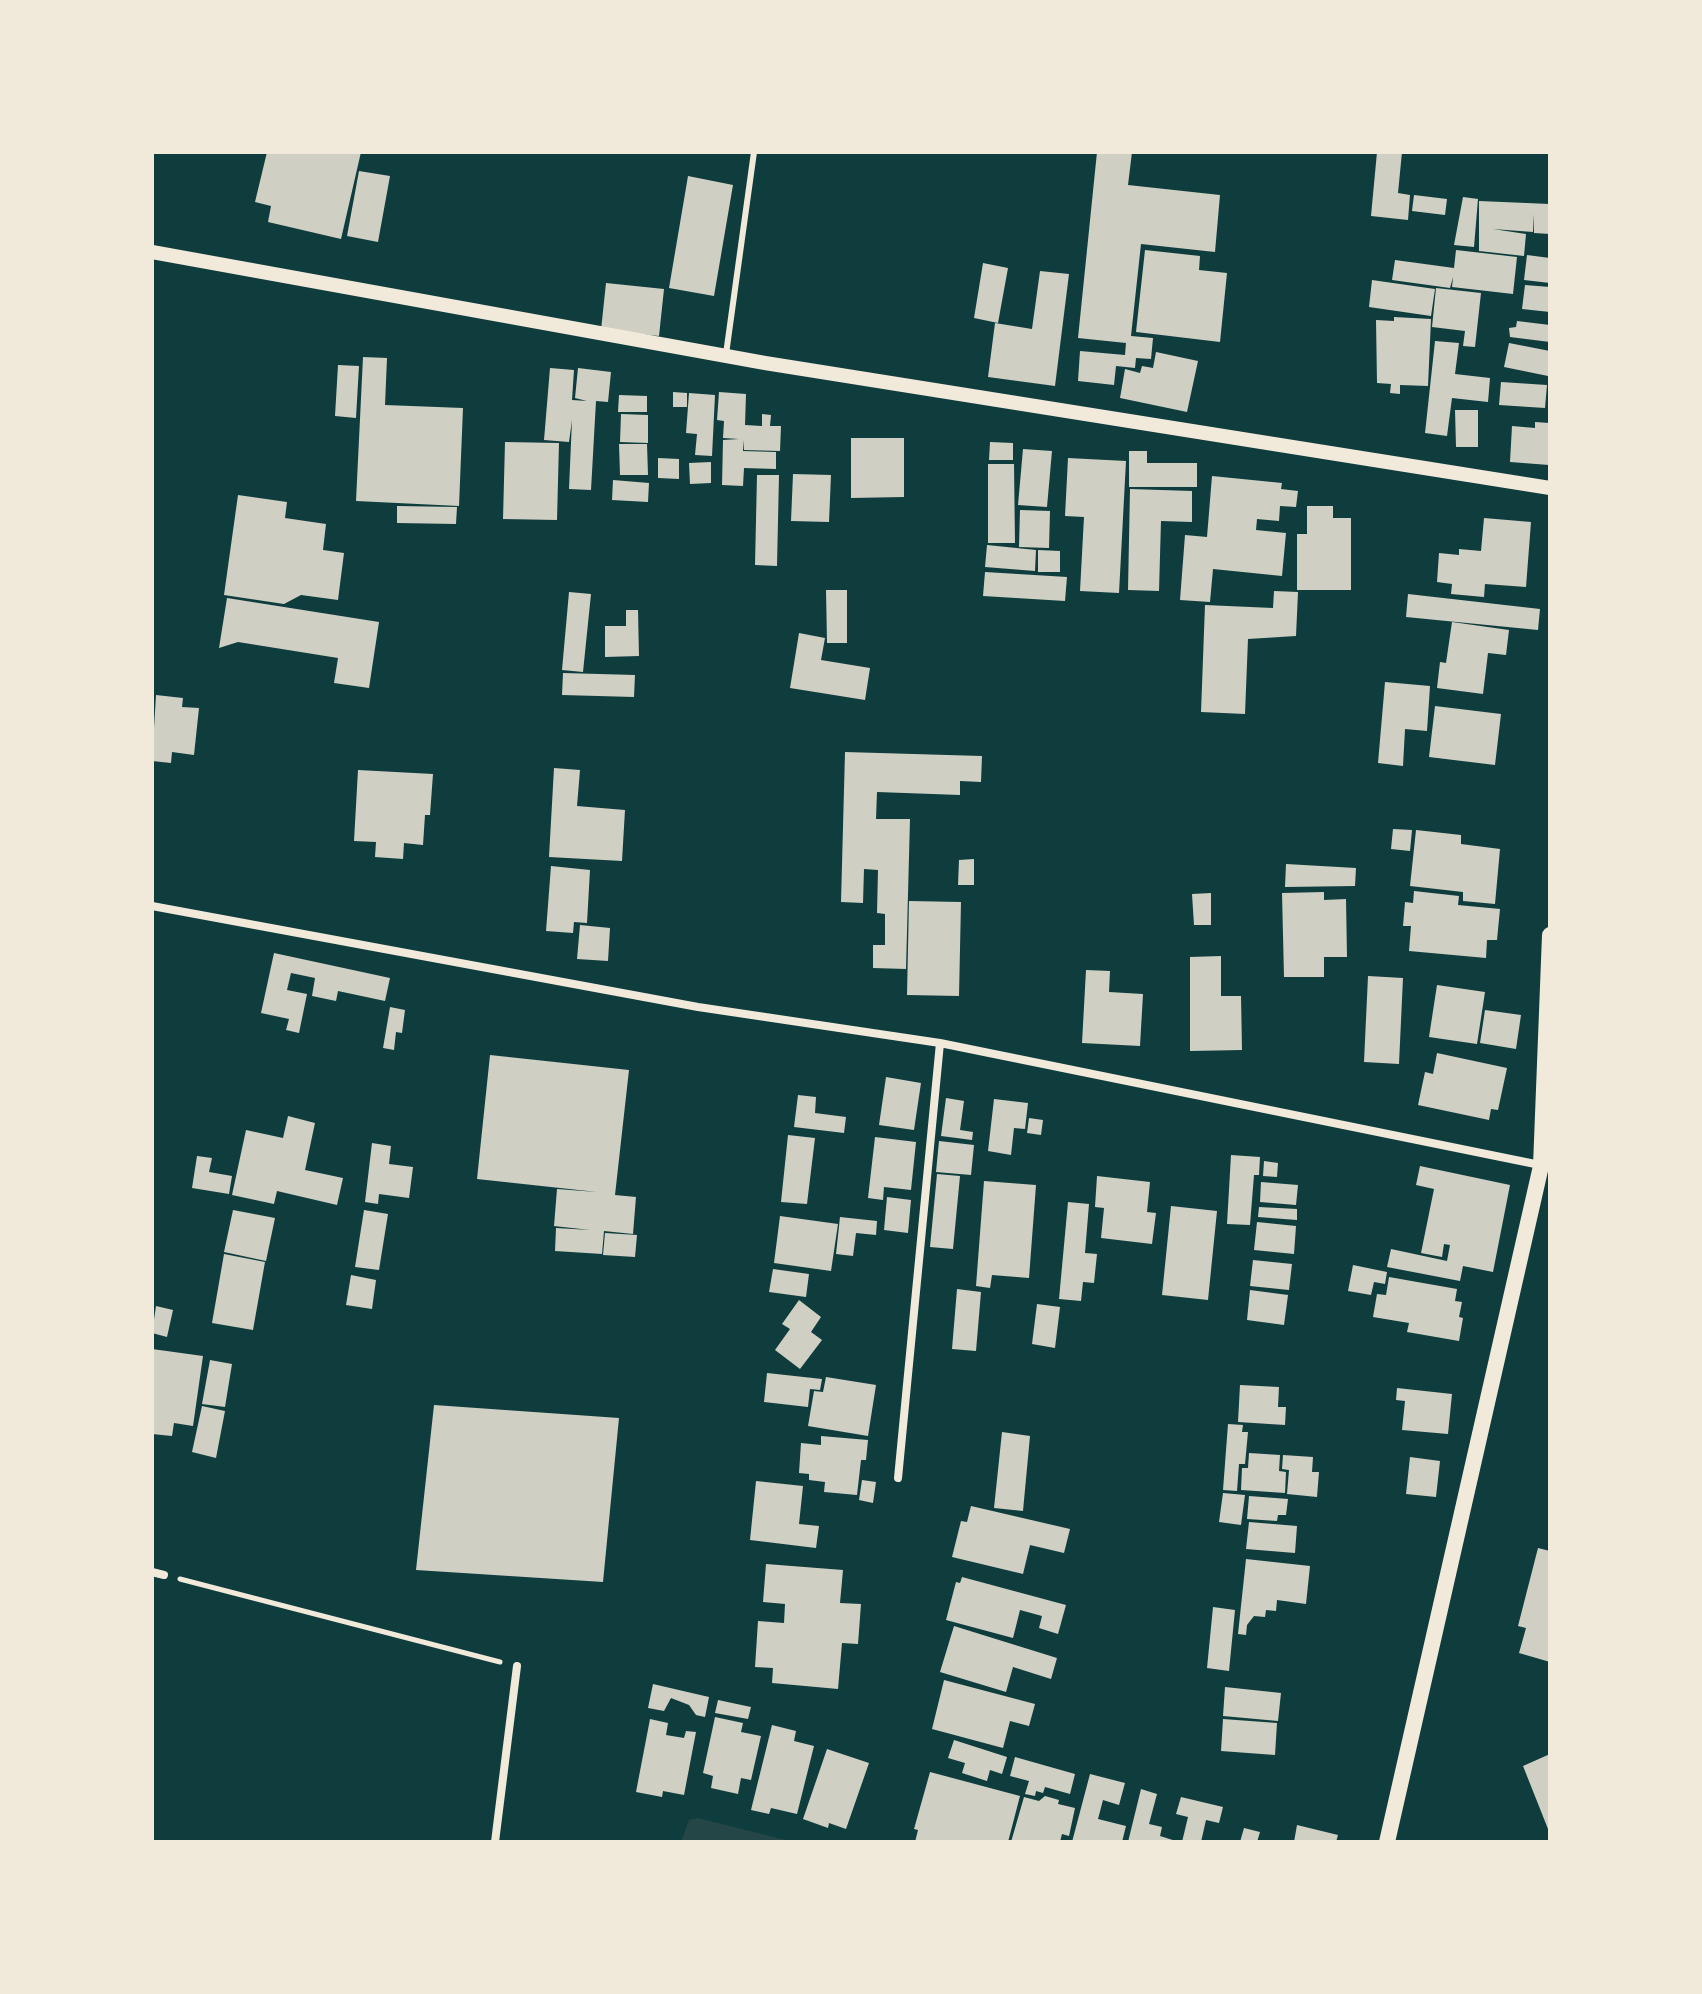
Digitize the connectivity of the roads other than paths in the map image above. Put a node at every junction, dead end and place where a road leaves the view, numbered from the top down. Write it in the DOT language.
graph roads {
  1 [pos="754,152"];
  2 [pos="152,252"];
  3 [pos="725,355"];
  4 [pos="1550,488"];
  5 [pos="152,906"];
  6 [pos="1550,935"];
  7 [pos="940,1043"];
  8 [pos="1546,1167"];
  9 [pos="898,1478"];
  10 [pos="152,1572"];
  11 [pos="164,1575"];
  12 [pos="517,1666"];
  13 [pos="495,1842"];
  14 [pos="1387,1842"];
  1 -- 3 [label="lane"];
  2 -- 3 [label="street"];
  3 -- 4 [label="street"];
  5 -- 7 [label="street"];
  6 -- 8 [label="main road"];
  7 -- 8 [label="street"];
  7 -- 9 [label="street"];
  8 -- 14 [label="main road"];
  10 -- 11 [label="street"];
  12 -- 13 [label="street"];
}
